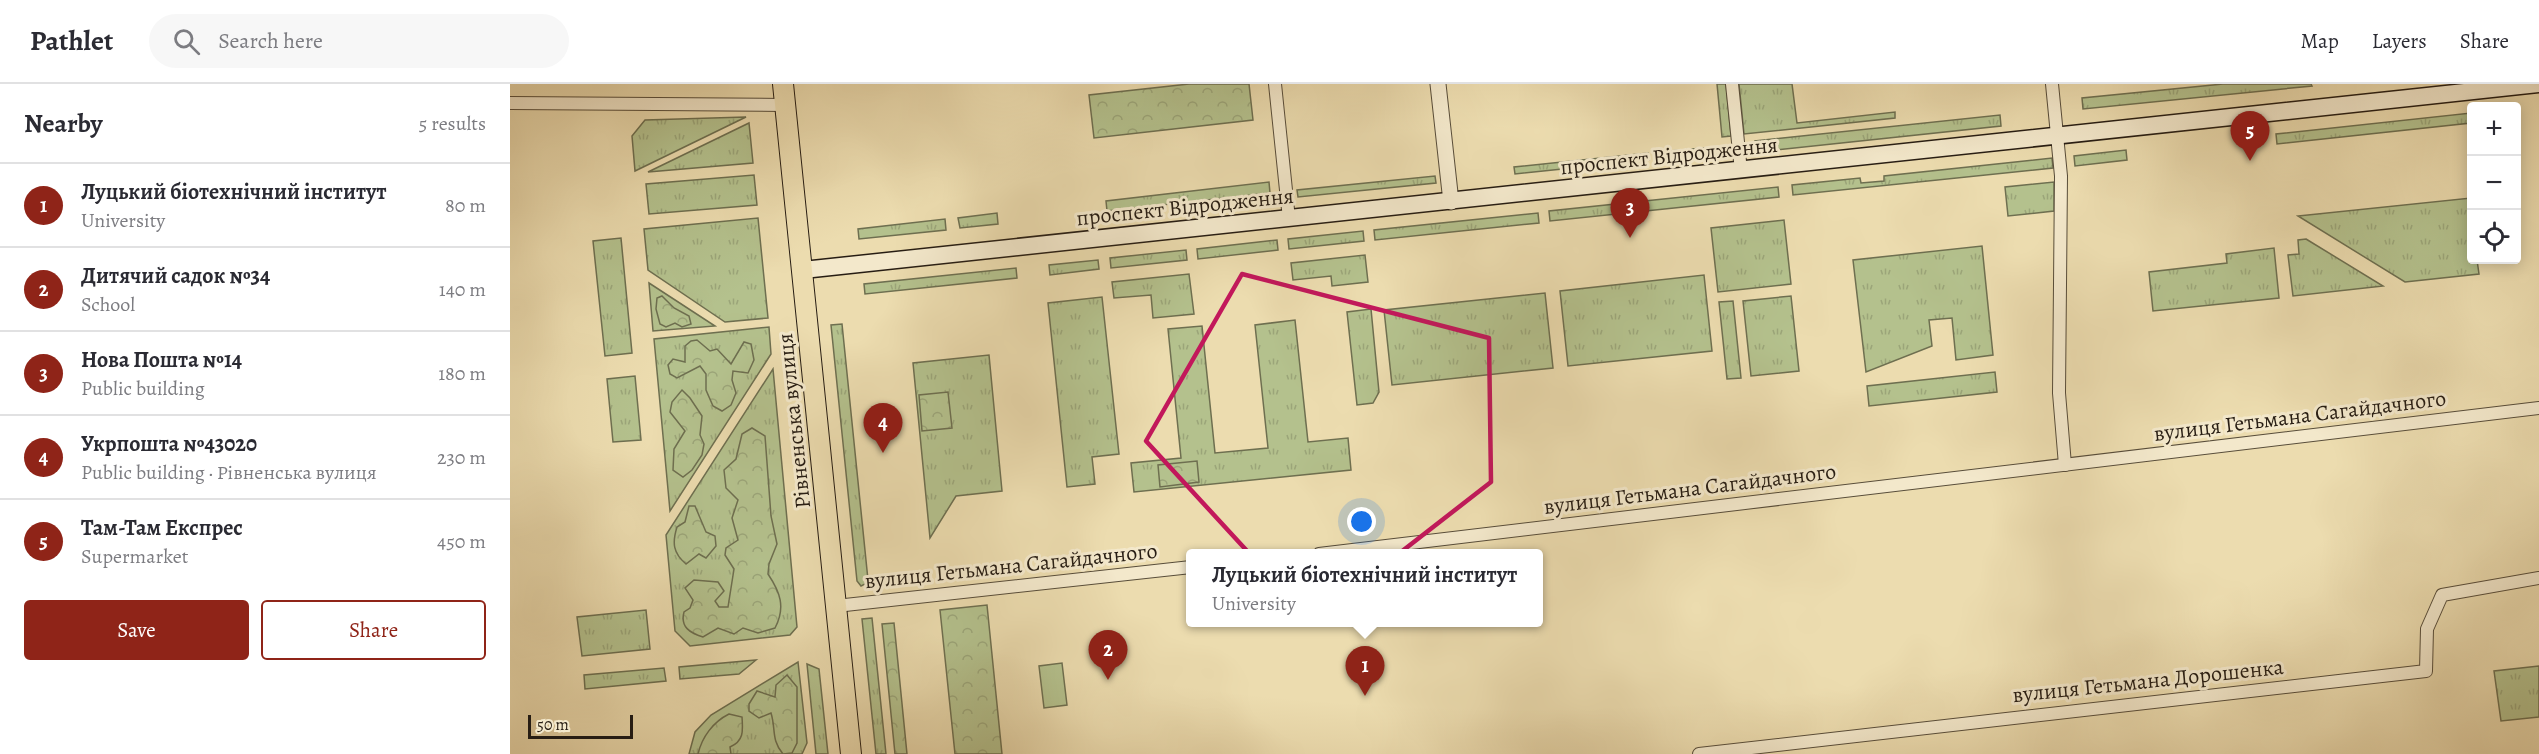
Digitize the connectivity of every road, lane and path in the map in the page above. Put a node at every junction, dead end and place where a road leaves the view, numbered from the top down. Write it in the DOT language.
graph roads {
  1 [pos="783,84"];
  2 [pos="1275,84"];
  3 [pos="1438,84"];
  4 [pos="1732,84"];
  5 [pos="2052,84"];
  6 [pos="2539,84"];
  7 [pos="510,103"];
  8 [pos="785,105"];
  9 [pos="2057,136"];
  10 [pos="1741,171"];
  11 [pos="1451,202"];
  12 [pos="1289,219"];
  13 [pos="802,270"];
  14 [pos="2539,408"];
  15 [pos="2066,465"];
  16 [pos="1361,549"];
  17 [pos="1186,568"];
  18 [pos="2539,578"];
  19 [pos="836,606"];
  20 [pos="851,754"];
  21 [pos="1699,754"];
  1 -- 8 [label="main road, Рівненська вулиця"];
  2 -- 12 [label="street"];
  3 -- 11 [label="street"];
  4 -- 10 [label="street"];
  5 -- 9 [label="street"];
  6 -- 9 [label="main road, проспект Відродження"];
  7 -- 8 [label="street"];
  8 -- 13 [label="main road, Рівненська вулиця"];
  9 -- 10 [label="main road, проспект Відродження"];
  9 -- 15 [label="street"];
  10 -- 11 [label="main road, проспект Відродження"];
  11 -- 12 [label="main road, проспект Відродження"];
  12 -- 13 [label="main road, проспект Відродження"];
  13 -- 19 [label="main road, Рівненська вулиця"];
  14 -- 15 [label="street, вулиця Гетьмана Сагайдачного"];
  15 -- 16 [label="street, вулиця Гетьмана Сагайдачного"];
  17 -- 19 [label="street, вулиця Гетьмана Сагайдачного"];
  18 -- 21 [label="street, вулиця Гетьмана Дорошенка"];
  19 -- 20 [label="main road, Рівненська вулиця"];
}
